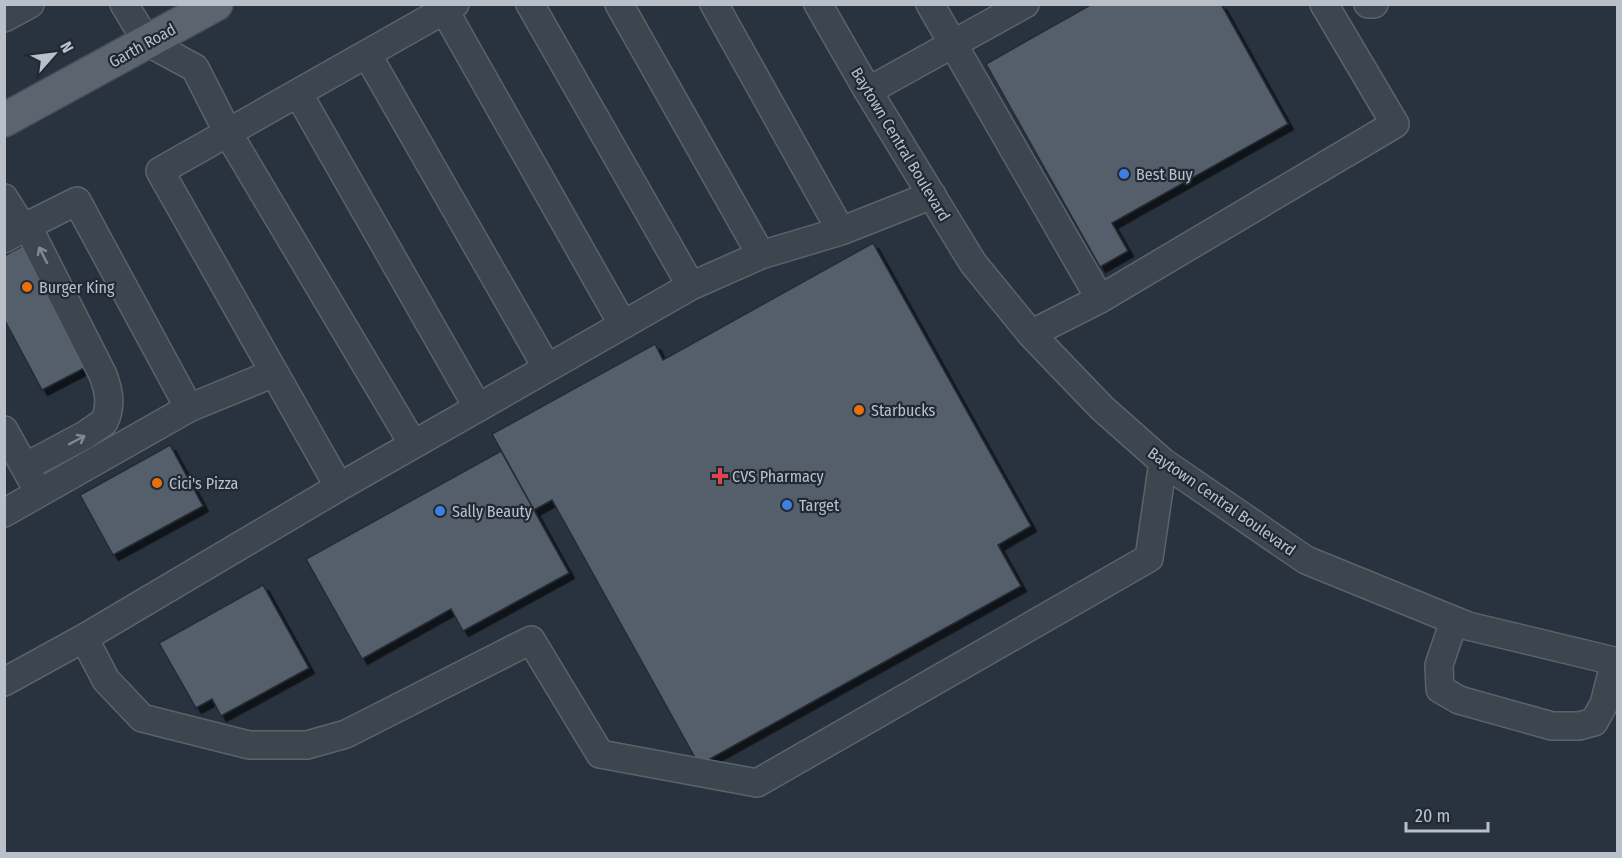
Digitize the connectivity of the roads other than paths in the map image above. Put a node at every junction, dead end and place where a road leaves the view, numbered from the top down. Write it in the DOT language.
graph roads {
  1 [pos="30,4"];
  2 [pos="124,4"];
  3 [pos="216,4"];
  4 [pos="530,4"];
  5 [pos="619,4"];
  6 [pos="714,4"];
  7 [pos="818,4"];
  8 [pos="930,4"];
  9 [pos="1025,4"];
  10 [pos="1324,4"];
  11 [pos="1368,4"];
  12 [pos="1374,4"];
  13 [pos="447,6"];
  14 [pos="4,18"];
  15 [pos="147,42"];
  16 [pos="953,46"];
  17 [pos="368,54"];
  18 [pos="868,92"];
  19 [pos="298,93"];
  20 [pos="4,120"];
  21 [pos="228,133"];
  22 [pos="932,195"];
  23 [pos="4,198"];
  24 [pos="18,231"];
  25 [pos="841,231"];
  26 [pos="760,255"];
  27 [pos="691,286"];
  28 [pos="1100,299"];
  29 [pos="623,325"];
  30 [pos="1031,334"];
  31 [pos="547,368"];
  32 [pos="274,373"];
  33 [pos="189,408"];
  34 [pos="478,408"];
  35 [pos="4,430"];
  36 [pos="413,444"];
  37 [pos="1163,462"];
  38 [pos="25,467"];
  39 [pos="339,486"];
  40 [pos="39,494"];
  41 [pos="4,513"];
  42 [pos="1454,621"];
  43 [pos="84,638"];
  44 [pos="1616,662"];
  45 [pos="4,682"];
  1 -- 14 [label="street"];
  2 -- 15 [label="street"];
  3 -- 15 [label="main road, Garth Road"];
  4 -- 27 [label="street"];
  5 -- 26 [label="street"];
  6 -- 25 [label="street"];
  7 -- 18 [label="street, Baytown Central Boulevard"];
  8 -- 16 [label="street"];
  9 -- 16 [label="street"];
  10 -- 28 [label="street"];
  11 -- 12 [label="street"];
  13 -- 17 [label="street"];
  13 -- 29 [label="street"];
  15 -- 20 [label="main road, Garth Road"];
  15 -- 21 [label="street"];
  16 -- 18 [label="street"];
  16 -- 28 [label="street"];
  17 -- 19 [label="street"];
  17 -- 31 [label="street"];
  18 -- 22 [label="street, Baytown Central Boulevard"];
  19 -- 21 [label="street"];
  19 -- 34 [label="street"];
  21 -- 32 [label="street"];
  21 -- 36 [label="street"];
  22 -- 25 [label="street"];
  22 -- 30 [label="street, Baytown Central Boulevard"];
  23 -- 24 [label="street"];
  24 -- 33 [label="street"];
  38 -- 24 [label="street, one-way"];
  25 -- 26 [label="street"];
  26 -- 27 [label="street"];
  27 -- 29 [label="street"];
  28 -- 30 [label="street"];
  29 -- 31 [label="street"];
  30 -- 37 [label="street, Baytown Central Boulevard"];
  31 -- 34 [label="street"];
  32 -- 33 [label="street"];
  32 -- 39 [label="street"];
  33 -- 40 [label="street"];
  34 -- 36 [label="street"];
  35 -- 38 [label="street"];
  36 -- 39 [label="street"];
  37 -- 42 [label="street, Baytown Central Boulevard"];
  37 -- 43 [label="street"];
  38 -- 40 [label="street"];
  39 -- 43 [label="street"];
  40 -- 41 [label="street"];
  42 -- 44 [label="street, Baytown Central Boulevard"];
  42 -- 44 [label="street"];
  43 -- 45 [label="street"];
}
